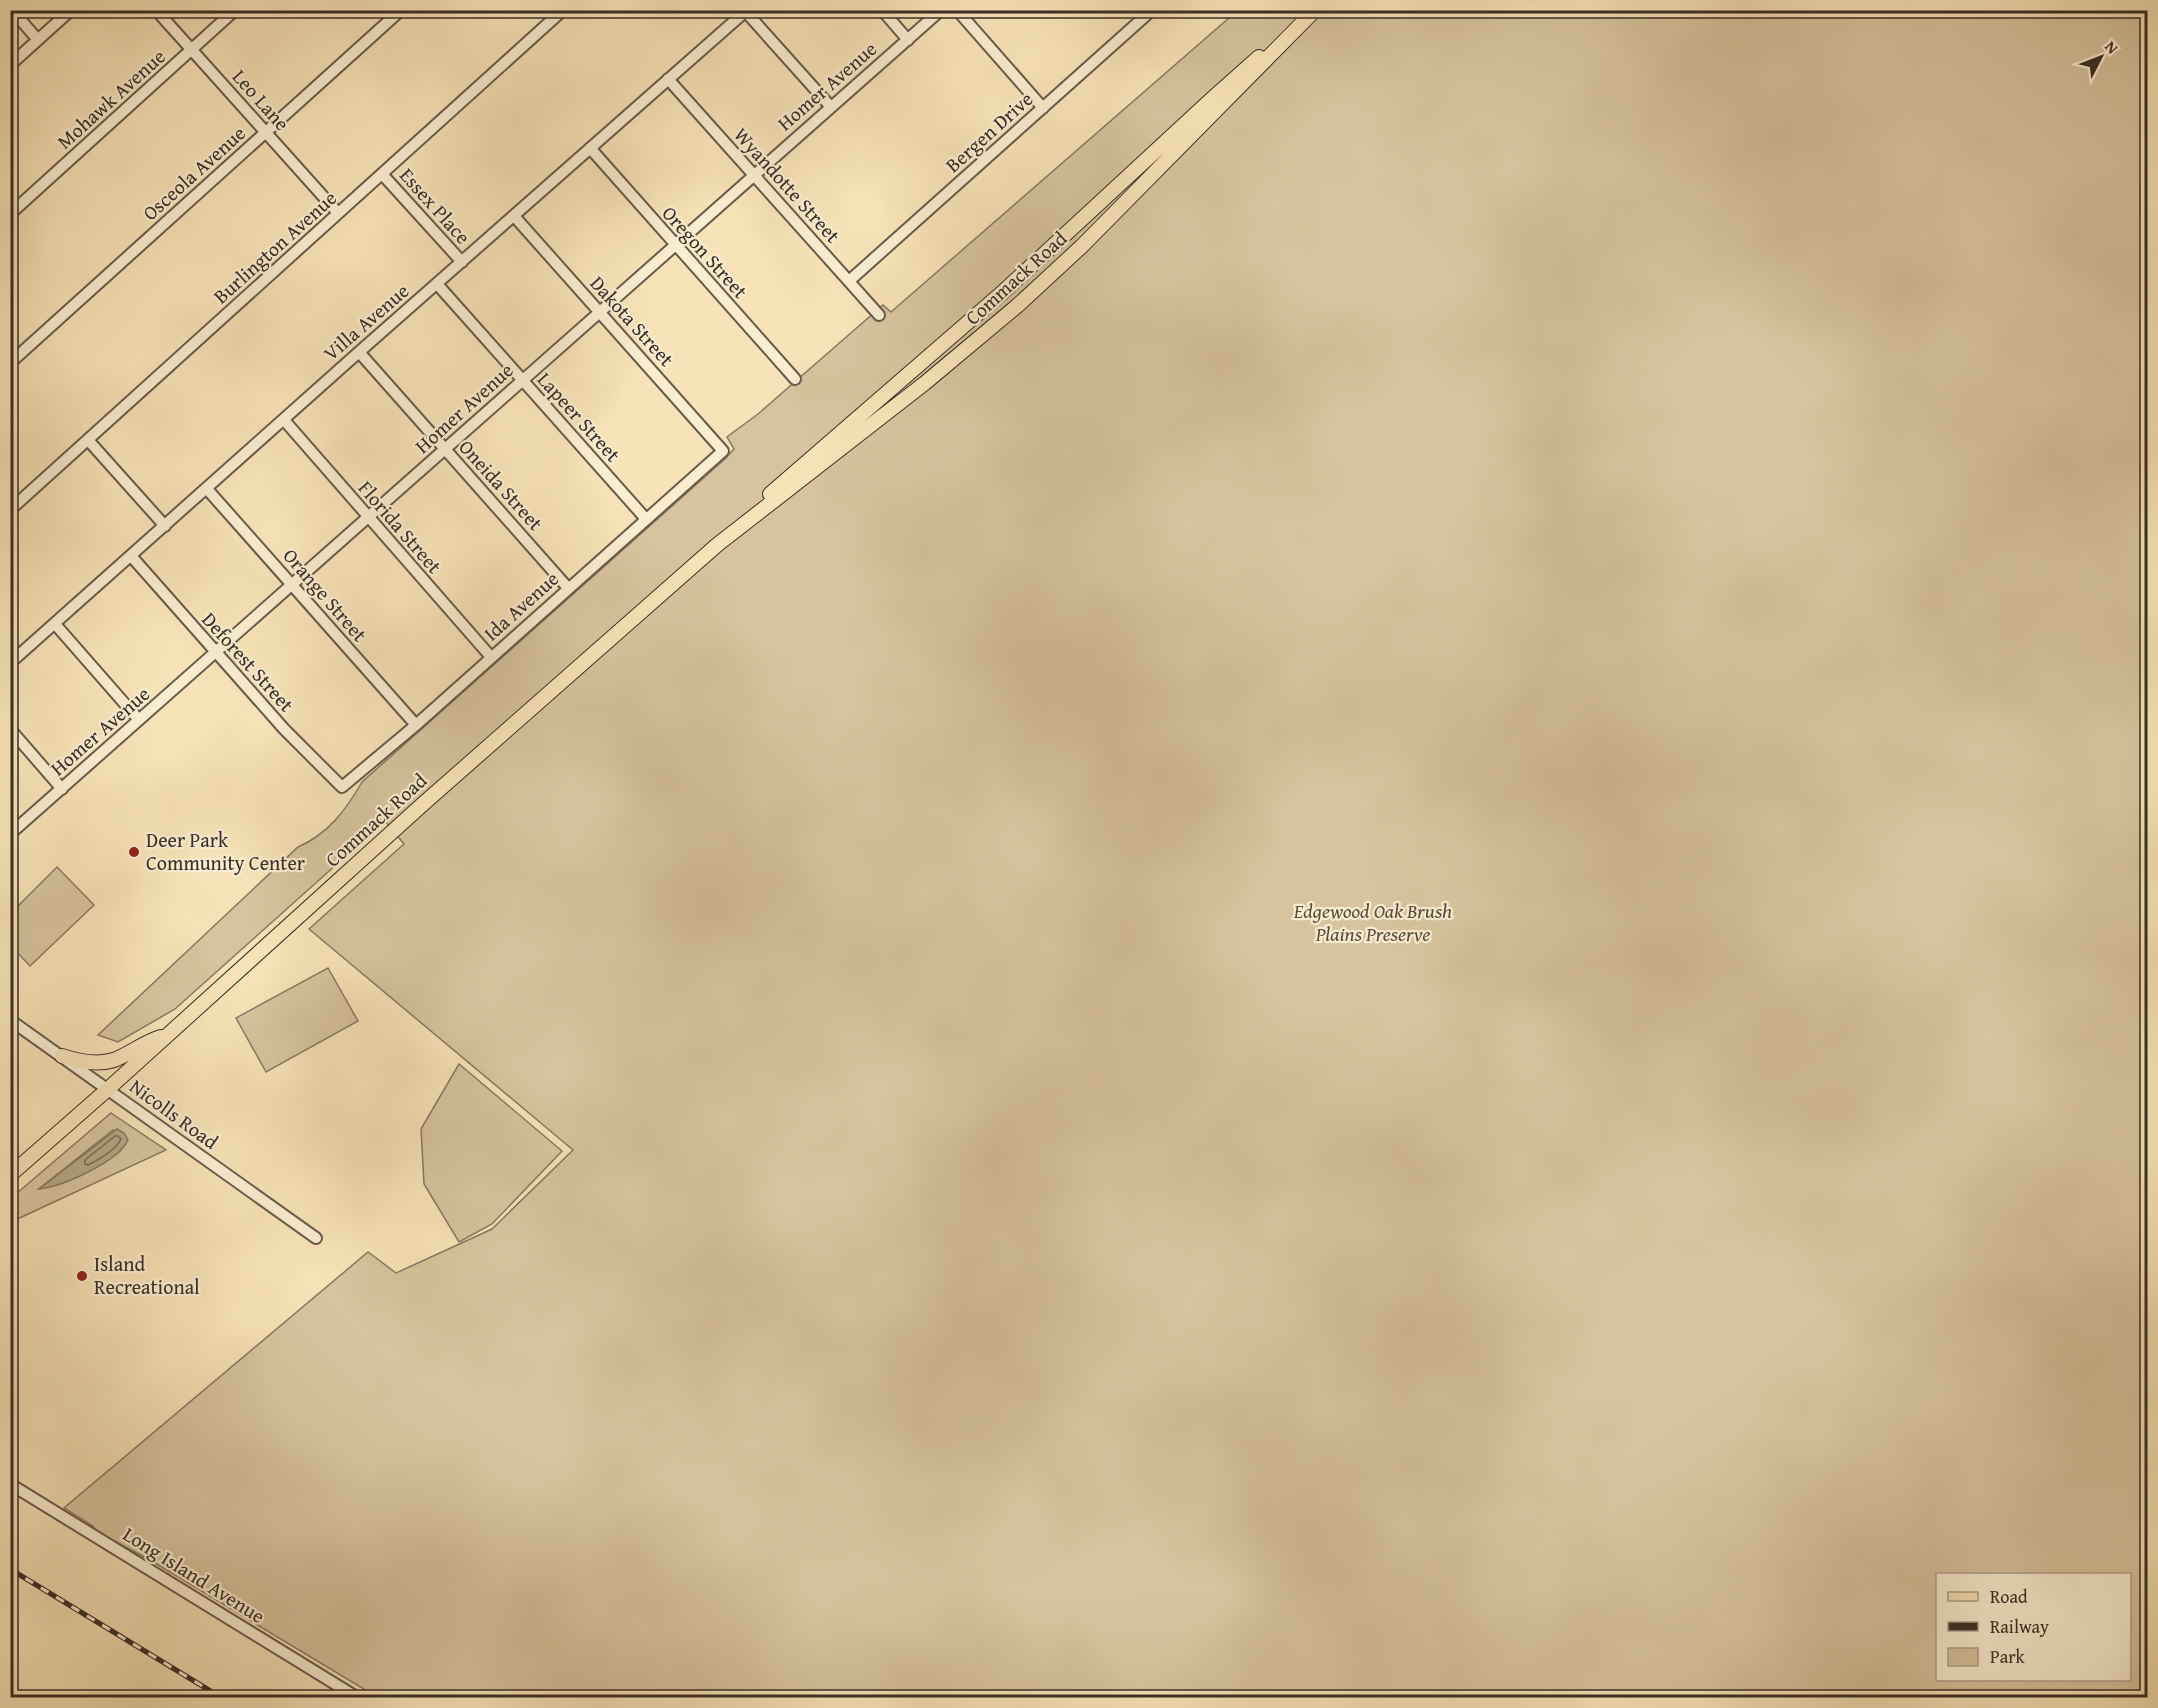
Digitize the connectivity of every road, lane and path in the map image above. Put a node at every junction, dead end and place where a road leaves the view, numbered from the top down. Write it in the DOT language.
graph roads {
  1 [pos="12,10"];
  2 [pos="71,10"];
  3 [pos="156,10"];
  4 [pos="235,10"];
  5 [pos="401,10"];
  6 [pos="563,10"];
  7 [pos="882,10"];
  8 [pos="941,10"];
  9 [pos="957,10"];
  10 [pos="1152,10"];
  11 [pos="1314,10"];
  12 [pos="747,11"];
  13 [pos="38,40"];
  14 [pos="908,40"];
  15 [pos="192,50"];
  16 [pos="10,65"];
  17 [pos="668,79"];
  18 [pos="831,106"];
  19 [pos="1043,108"];
  20 [pos="266,132"];
  21 [pos="590,148"];
  22 [pos="382,174"];
  23 [pos="753,176"];
  24 [pos="338,213"];
  25 [pos="10,214"];
  26 [pos="514,216"];
  27 [pos="675,245"];
  28 [pos="462,262"];
  29 [pos="849,281"];
  30 [pos="436,284"];
  31 [pos="599,311"];
  32 [pos="879,315"];
  33 [pos="359,352"];
  34 [pos="10,363"];
  35 [pos="795,379"];
  36 [pos="522,381"];
  37 [pos="284,420"];
  38 [pos="88,440"];
  39 [pos="445,449"];
  40 [pos="723,451"];
  41 [pos="207,489"];
  42 [pos="10,510"];
  43 [pos="368,518"];
  44 [pos="646,519"];
  45 [pos="165,526"];
  46 [pos="717,545"];
  47 [pos="132,557"];
  48 [pos="292,585"];
  49 [pos="568,588"];
  50 [pos="55,624"];
  51 [pos="216,652"];
  52 [pos="491,657"];
  53 [pos="10,663"];
  54 [pos="139,720"];
  55 [pos="416,725"];
  56 [pos="10,729"];
  57 [pos="342,787"];
  58 [pos="62,789"];
  59 [pos="10,834"];
  60 [pos="10,1020"];
  61 [pos="166,1036"];
  62 [pos="62,1056"];
  63 [pos="108,1089"];
  64 [pos="10,1175"];
  65 [pos="316,1238"];
  66 [pos="10,1484"];
  67 [pos="358,1698"];
  1 -- 13 [label="street"];
  2 -- 13 [label="street"];
  3 -- 15 [label="street, Leo Lane"];
  4 -- 15 [label="street, Mohawk Avenue"];
  5 -- 20 [label="street, Osceola Avenue"];
  6 -- 22 [label="street, Burlington Avenue"];
  7 -- 14 [label="street"];
  8 -- 14 [label="street, Homer Avenue"];
  9 -- 19 [label="street"];
  10 -- 19 [label="street, Bergen Drive"];
  11 -- 46 [label="main road, Commack Road"];
  11 -- 46 [label="main road, Commack Road"];
  12 -- 17 [label="street, Villa Avenue"];
  12 -- 18 [label="street"];
  13 -- 16 [label="street"];
  14 -- 18 [label="street, Homer Avenue"];
  15 -- 20 [label="street, Leo Lane"];
  15 -- 25 [label="street, Mohawk Avenue"];
  17 -- 21 [label="street, Villa Avenue"];
  17 -- 23 [label="street, Wyandotte Street"];
  18 -- 23 [label="street, Homer Avenue"];
  19 -- 29 [label="street, Bergen Drive"];
  20 -- 24 [label="street, Leo Lane"];
  20 -- 34 [label="street, Osceola Avenue"];
  21 -- 26 [label="street, Villa Avenue"];
  21 -- 27 [label="street, Oregon Street"];
  22 -- 24 [label="street, Burlington Avenue"];
  22 -- 28 [label="street, Essex Place"];
  23 -- 27 [label="street, Homer Avenue"];
  23 -- 29 [label="street, Wyandotte Street"];
  24 -- 38 [label="street, Burlington Avenue"];
  26 -- 28 [label="street, Villa Avenue"];
  26 -- 31 [label="street, Dakota Street"];
  27 -- 31 [label="street, Homer Avenue"];
  27 -- 35 [label="street, Oregon Street"];
  28 -- 30 [label="street, Villa Avenue"];
  29 -- 32 [label="street, Wyandotte Street"];
  30 -- 33 [label="street, Villa Avenue"];
  30 -- 36 [label="street, Lapeer Street"];
  31 -- 36 [label="street, Homer Avenue"];
  31 -- 40 [label="street, Dakota Street"];
  33 -- 37 [label="street, Villa Avenue"];
  33 -- 39 [label="street, Oneida Street"];
  36 -- 39 [label="street, Homer Avenue"];
  36 -- 44 [label="street, Lapeer Street"];
  37 -- 41 [label="street, Villa Avenue"];
  37 -- 43 [label="street, Florida Street"];
  38 -- 42 [label="street, Burlington Avenue"];
  38 -- 45 [label="street"];
  39 -- 43 [label="street, Homer Avenue"];
  39 -- 49 [label="street, Oneida Street"];
  40 -- 44 [label="street, Ida Avenue"];
  41 -- 45 [label="street, Villa Avenue"];
  41 -- 48 [label="street, Orange Street"];
  43 -- 48 [label="street, Homer Avenue"];
  43 -- 52 [label="street, Florida Street"];
  44 -- 49 [label="street, Ida Avenue"];
  45 -- 47 [label="street, Villa Avenue"];
  46 -- 61 [label="main road, Commack Road"];
  47 -- 50 [label="street, Villa Avenue"];
  47 -- 51 [label="street, Deforest Street"];
  48 -- 51 [label="street, Homer Avenue"];
  48 -- 55 [label="street, Orange Street"];
  49 -- 52 [label="street, Ida Avenue"];
  50 -- 53 [label="street, Villa Avenue"];
  50 -- 54 [label="street"];
  51 -- 54 [label="street, Homer Avenue"];
  51 -- 57 [label="street, Deforest Street"];
  52 -- 55 [label="street, Ida Avenue"];
  54 -- 58 [label="street, Homer Avenue"];
  55 -- 57 [label="street, Ida Avenue"];
  56 -- 58 [label="street"];
  58 -- 59 [label="street, Homer Avenue"];
  60 -- 62 [label="street, Nicolls Road"];
  61 -- 62 [label="main road"];
  61 -- 63 [label="main road, Commack Road"];
  62 -- 63 [label="street, Nicolls Road"];
  63 -- 64 [label="main road, Commack Road"];
  63 -- 65 [label="street, Nicolls Road"];
  66 -- 67 [label="street, Long Island Avenue"];
}
